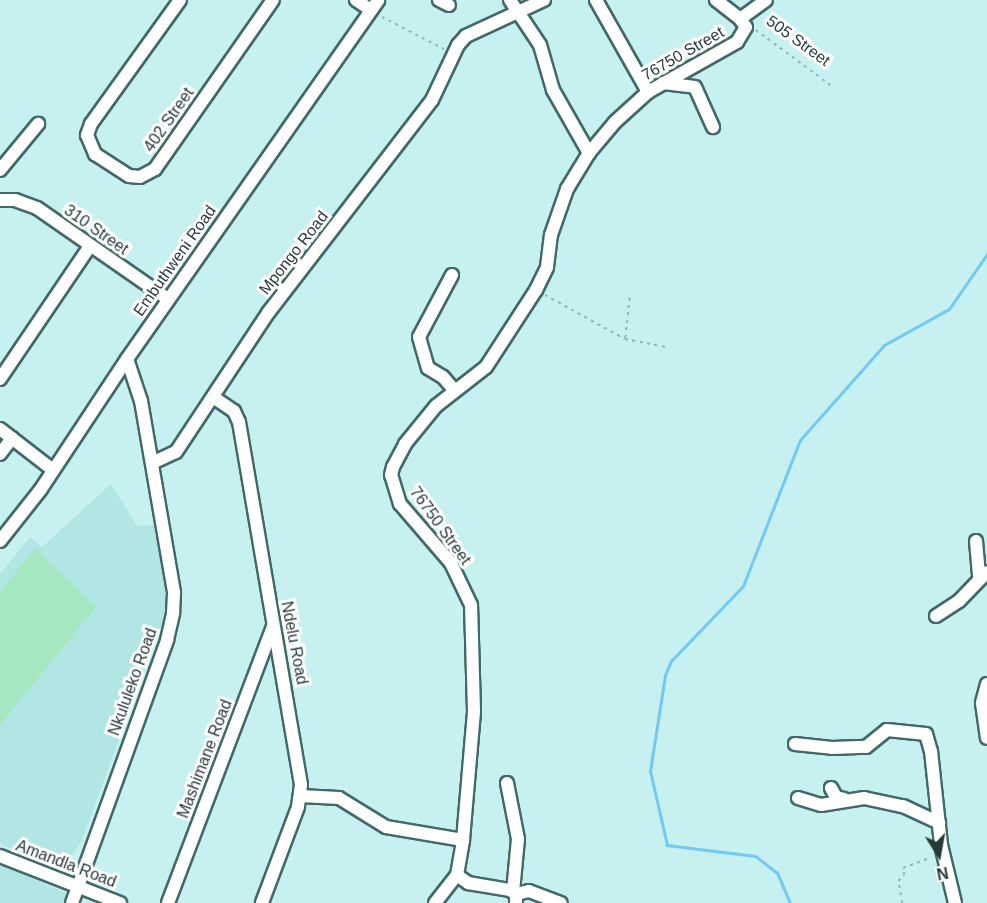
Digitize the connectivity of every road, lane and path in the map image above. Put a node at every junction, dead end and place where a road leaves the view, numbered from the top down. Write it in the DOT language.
graph roads {
  1 [pos="180,0"];
  2 [pos="273,0"];
  3 [pos="356,0"];
  4 [pos="510,0"];
  5 [pos="544,0"];
  6 [pos="596,0"];
  7 [pos="716,0"];
  8 [pos="766,0"];
  9 [pos="374,5"];
  10 [pos="518,13"];
  11 [pos="740,19"];
  12 [pos="452,52"];
  13 [pos="662,82"];
  14 [pos="833,87"];
  15 [pos="648,92"];
  16 [pos="38,124"];
  17 [pos="713,126"];
  18 [pos="589,153"];
  19 [pos="0,170"];
  20 [pos="0,200"];
  21 [pos="90,246"];
  22 [pos="452,275"];
  23 [pos="536,290"];
  24 [pos="630,293"];
  25 [pos="168,300"];
  26 [pos="625,339"];
  27 [pos="666,347"];
  28 [pos="126,359"];
  29 [pos="0,379"];
  30 [pos="455,391"];
  31 [pos="213,397"];
  32 [pos="0,429"];
  33 [pos="12,438"];
  34 [pos="0,454"];
  35 [pos="152,463"];
  36 [pos="53,470"];
  37 [pos="0,541"];
  38 [pos="976,541"];
  39 [pos="983,576"];
  40 [pos="936,616"];
  41 [pos="273,627"];
  42 [pos="987,684"];
  43 [pos="987,738"];
  44 [pos="795,744"];
  45 [pos="507,783"];
  46 [pos="831,788"];
  47 [pos="300,796"];
  48 [pos="798,798"];
  49 [pos="844,799"];
  50 [pos="939,823"];
  51 [pos="463,840"];
  52 [pos="941,845"];
  53 [pos="0,856"];
  54 [pos="457,875"];
  55 [pos="75,887"];
  56 [pos="515,896"];
  57 [pos="72,903"];
  58 [pos="120,903"];
  59 [pos="168,903"];
  60 [pos="262,903"];
  61 [pos="435,903"];
  62 [pos="561,903"];
  63 [pos="902,903"];
  64 [pos="955,903"];
  1 -- 2 [label="street, 402 Street"];
  3 -- 9 [label="street"];
  4 -- 10 [label="street"];
  5 -- 10 [label="street"];
  6 -- 15 [label="street"];
  7 -- 11 [label="street, 505 Street"];
  8 -- 11 [label="street, 76750 Street"];
  9 -- 12 [label="path"];
  9 -- 25 [label="street, Embuthweni Road"];
  10 -- 12 [label="street"];
  10 -- 18 [label="street"];
  11 -- 13 [label="street, 76750 Street"];
  11 -- 14 [label="path, 505 Street"];
  12 -- 31 [label="street, Mpongo Road"];
  13 -- 15 [label="street, 76750 Street"];
  13 -- 17 [label="street"];
  15 -- 18 [label="street, 76750 Street"];
  16 -- 19 [label="street"];
  18 -- 23 [label="street, 76750 Street"];
  20 -- 21 [label="street, 310 Street"];
  21 -- 25 [label="street, 310 Street"];
  21 -- 29 [label="street"];
  22 -- 30 [label="street"];
  23 -- 26 [label="path"];
  23 -- 30 [label="street, 76750 Street"];
  24 -- 26 [label="path"];
  25 -- 28 [label="street, Embuthweni Road"];
  26 -- 27 [label="path"];
  28 -- 35 [label="street, Nkululeko Road"];
  28 -- 36 [label="street, Embuthweni Road"];
  30 -- 51 [label="street, 76750 Street"];
  31 -- 35 [label="street, Mpongo Road"];
  31 -- 41 [label="street, Ndelu Road"];
  32 -- 33 [label="street"];
  33 -- 34 [label="street"];
  33 -- 36 [label="street"];
  35 -- 55 [label="street, Nkululeko Road"];
  36 -- 37 [label="street, Embuthweni Road"];
  38 -- 39 [label="street"];
  39 -- 40 [label="street"];
  41 -- 47 [label="street, Ndelu Road"];
  41 -- 59 [label="street, Mashimane Road"];
  42 -- 43 [label="street"];
  44 -- 50 [label="street"];
  45 -- 56 [label="street"];
  46 -- 49 [label="street"];
  47 -- 51 [label="street"];
  47 -- 60 [label="street, Ndelu Road"];
  48 -- 49 [label="street"];
  49 -- 50 [label="street"];
  50 -- 52 [label="street"];
  51 -- 54 [label="street, 76750 Street"];
  52 -- 63 [label="path"];
  52 -- 64 [label="street"];
  53 -- 55 [label="street, Amandla Road"];
  54 -- 56 [label="street"];
  54 -- 61 [label="street"];
  55 -- 57 [label="street, Nkululeko Road"];
  55 -- 58 [label="street, Amandla Road"];
  56 -- 62 [label="street"];
}
